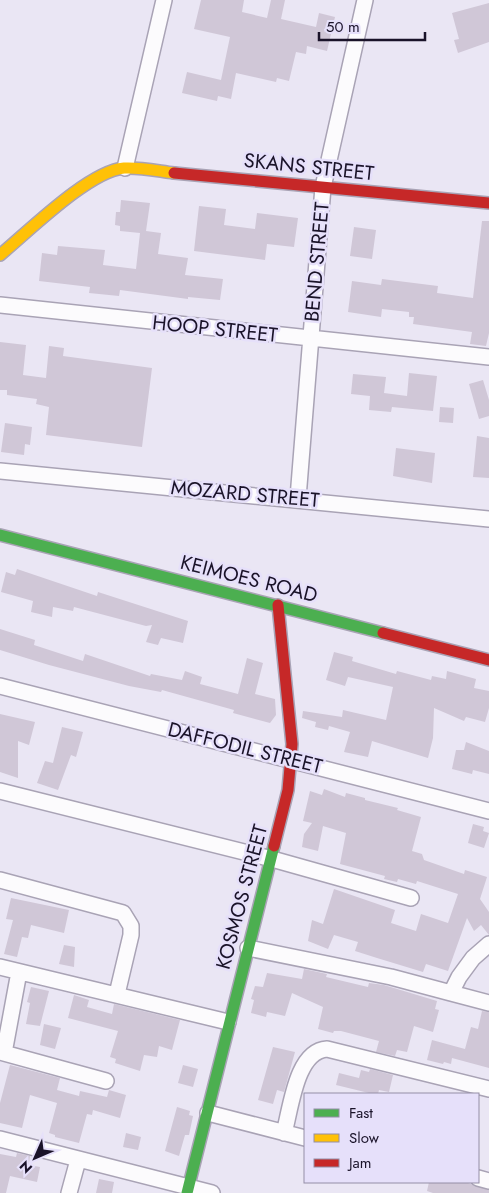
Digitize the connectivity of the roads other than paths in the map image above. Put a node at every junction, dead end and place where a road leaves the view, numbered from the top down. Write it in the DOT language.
graph roads {
  1 [pos="164,0"];
  2 [pos="365,0"];
  3 [pos="125,168"];
  4 [pos="323,187"];
  5 [pos="489,203"];
  6 [pos="0,255"];
  7 [pos="0,305"];
  8 [pos="311,340"];
  9 [pos="489,357"];
  10 [pos="0,471"];
  11 [pos="298,498"];
  12 [pos="489,519"];
  13 [pos="0,535"];
  14 [pos="278,605"];
  15 [pos="489,660"];
  16 [pos="0,686"];
  17 [pos="291,760"];
  18 [pos="0,791"];
  19 [pos="489,811"];
  20 [pos="272,860"];
  21 [pos="0,880"];
  22 [pos="411,898"];
  23 [pos="489,944"];
  24 [pos="248,948"];
  25 [pos="0,967"];
  26 [pos="19,972"];
  27 [pos="451,993"];
  28 [pos="117,994"];
  29 [pos="489,1003"];
  30 [pos="228,1022"];
  31 [pos="2,1052"];
  32 [pos="106,1081"];
  33 [pos="489,1089"];
  34 [pos="208,1113"];
  35 [pos="284,1133"];
  36 [pos="304,1138"];
  37 [pos="0,1139"];
  38 [pos="78,1160"];
  39 [pos="187,1190"];
  40 [pos="69,1193"];
  41 [pos="212,1193"];
  1 -- 3 [label="street"];
  2 -- 4 [label="street, BEND STREET"];
  3 -- 4 [label="street, SKANS STREET"];
  3 -- 6 [label="street"];
  4 -- 5 [label="street, SKANS STREET"];
  4 -- 8 [label="street, BEND STREET"];
  7 -- 8 [label="street, HOOP STREET"];
  8 -- 9 [label="street, HOOP STREET"];
  8 -- 11 [label="street, BEND STREET"];
  10 -- 11 [label="street, MOZARD STREET"];
  11 -- 12 [label="street, MOZARD STREET"];
  13 -- 14 [label="street, KEIMOES ROAD"];
  14 -- 15 [label="street, KEIMOES ROAD"];
  14 -- 17 [label="street, KOSMOS STREET"];
  16 -- 17 [label="street, DAFFODIL STREET"];
  17 -- 19 [label="street, DAFFODIL STREET"];
  17 -- 20 [label="street, KOSMOS STREET"];
  18 -- 20 [label="street"];
  20 -- 22 [label="street"];
  20 -- 24 [label="street, KOSMOS STREET"];
  21 -- 28 [label="street"];
  23 -- 27 [label="street"];
  24 -- 27 [label="street"];
  24 -- 30 [label="street, KOSMOS STREET"];
  25 -- 26 [label="street"];
  26 -- 28 [label="street"];
  26 -- 31 [label="street"];
  27 -- 29 [label="street"];
  28 -- 30 [label="street"];
  30 -- 34 [label="street, KOSMOS STREET"];
  31 -- 32 [label="street"];
  33 -- 35 [label="street"];
  34 -- 35 [label="street"];
  34 -- 39 [label="street, KOSMOS STREET"];
  35 -- 36 [label="street"];
  37 -- 38 [label="street"];
  38 -- 39 [label="street"];
  38 -- 40 [label="street"];
  39 -- 41 [label="street"];
}
